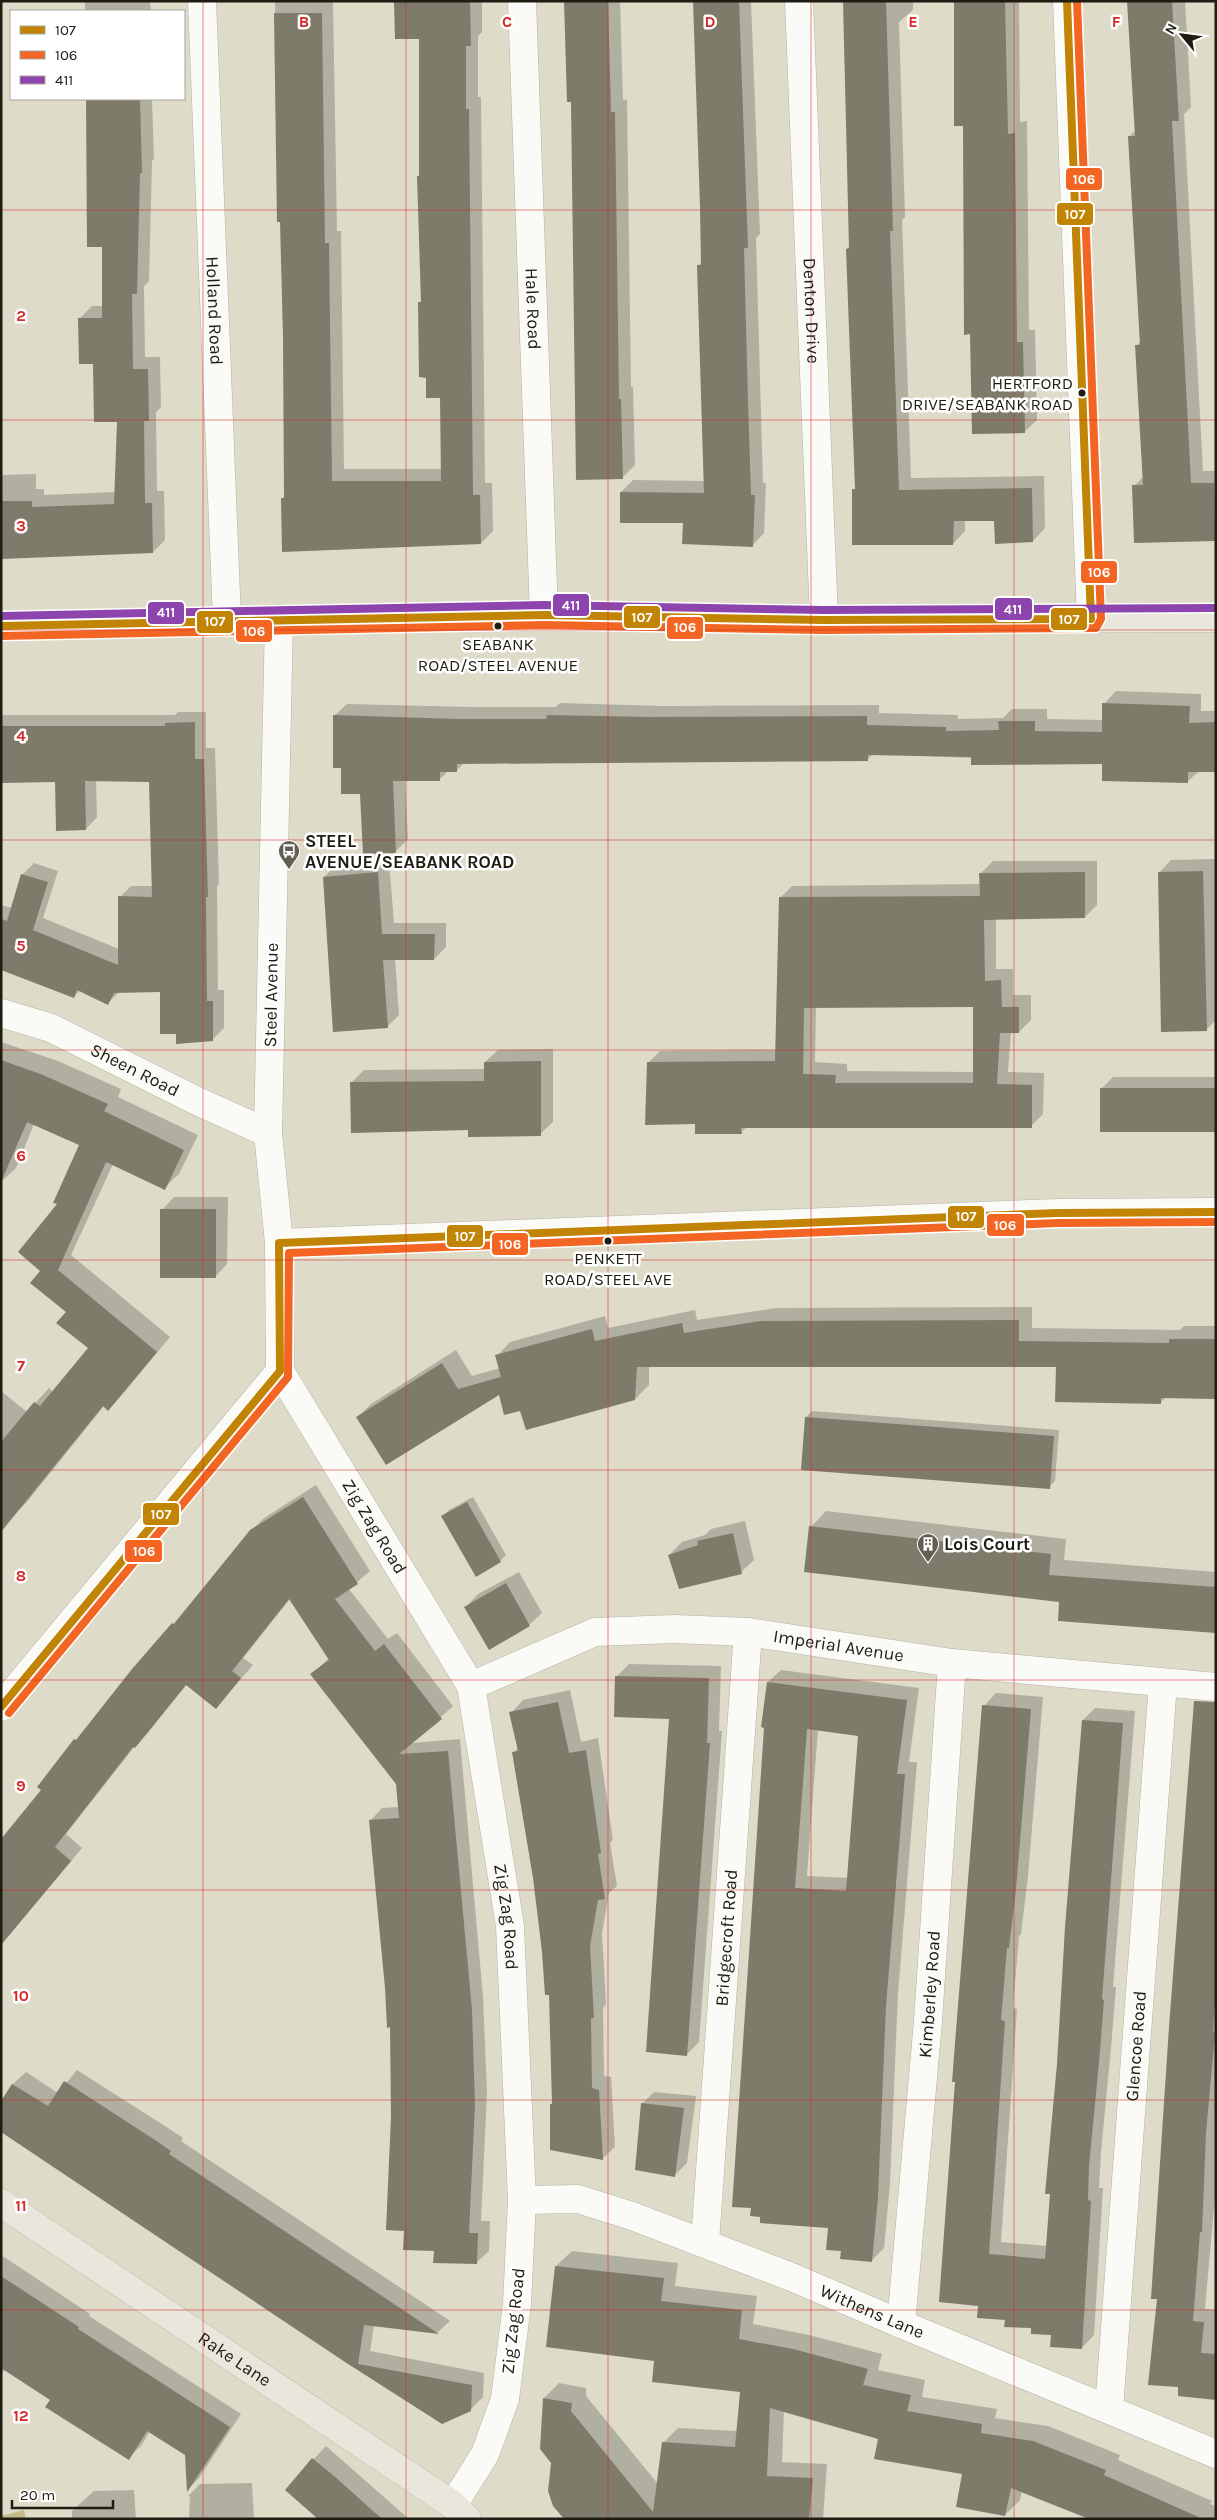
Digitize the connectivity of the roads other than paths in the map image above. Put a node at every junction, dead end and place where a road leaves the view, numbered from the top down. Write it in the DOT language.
graph roads {
  1 [pos="202,1"];
  2 [pos="522,1"];
  3 [pos="799,1"];
  4 [pos="1066,1"];
  5 [pos="544,615"];
  6 [pos="1216,618"];
  7 [pos="279,619"];
  8 [pos="1091,619"];
  9 [pos="226,620"];
  10 [pos="824,620"];
  11 [pos="1,626"];
  12 [pos="1,1013"];
  13 [pos="268,1133"];
  14 [pos="1216,1212"];
  15 [pos="279,1243"];
  16 [pos="280,1371"];
  17 [pos="748,1632"];
  18 [pos="952,1664"];
  19 [pos="1163,1683"];
  20 [pos="471,1686"];
  21 [pos="1216,1687"];
  22 [pos="1,1706"];
  23 [pos="522,2200"];
  24 [pos="1,2203"];
  25 [pos="705,2242"];
  26 [pos="900,2324"];
  27 [pos="1109,2409"];
  28 [pos="1216,2454"];
  29 [pos="460,2512"];
  1 -- 9 [label="street, Holland Road"];
  2 -- 5 [label="street, Hale Road"];
  3 -- 10 [label="street, Denton Drive"];
  4 -- 8 [label="street"];
  5 -- 7 [label="main road"];
  5 -- 10 [label="main road"];
  6 -- 8 [label="main road"];
  7 -- 9 [label="main road"];
  7 -- 13 [label="street, Steel Avenue"];
  8 -- 10 [label="main road"];
  9 -- 11 [label="main road"];
  12 -- 13 [label="street, Sheen Road"];
  13 -- 15 [label="street, Steel Avenue"];
  14 -- 15 [label="street"];
  15 -- 16 [label="street, Steel Avenue"];
  16 -- 20 [label="street, Zig Zag Road"];
  16 -- 22 [label="street"];
  17 -- 18 [label="street, Imperial Avenue"];
  17 -- 20 [label="street, Imperial Avenue"];
  17 -- 25 [label="street, Bridgecroft Road"];
  18 -- 19 [label="street, Imperial Avenue"];
  18 -- 26 [label="street, Kimberley Road"];
  19 -- 21 [label="street, Imperial Avenue"];
  19 -- 27 [label="street, Glencoe Road"];
  20 -- 23 [label="street, Zig Zag Road"];
  23 -- 25 [label="street, Withens Lane"];
  23 -- 29 [label="street, Zig Zag Road"];
  24 -- 29 [label="main road, Rake Lane"];
  25 -- 26 [label="street, Withens Lane"];
  26 -- 27 [label="street, Withens Lane"];
  27 -- 28 [label="street, Withens Lane"];
}
